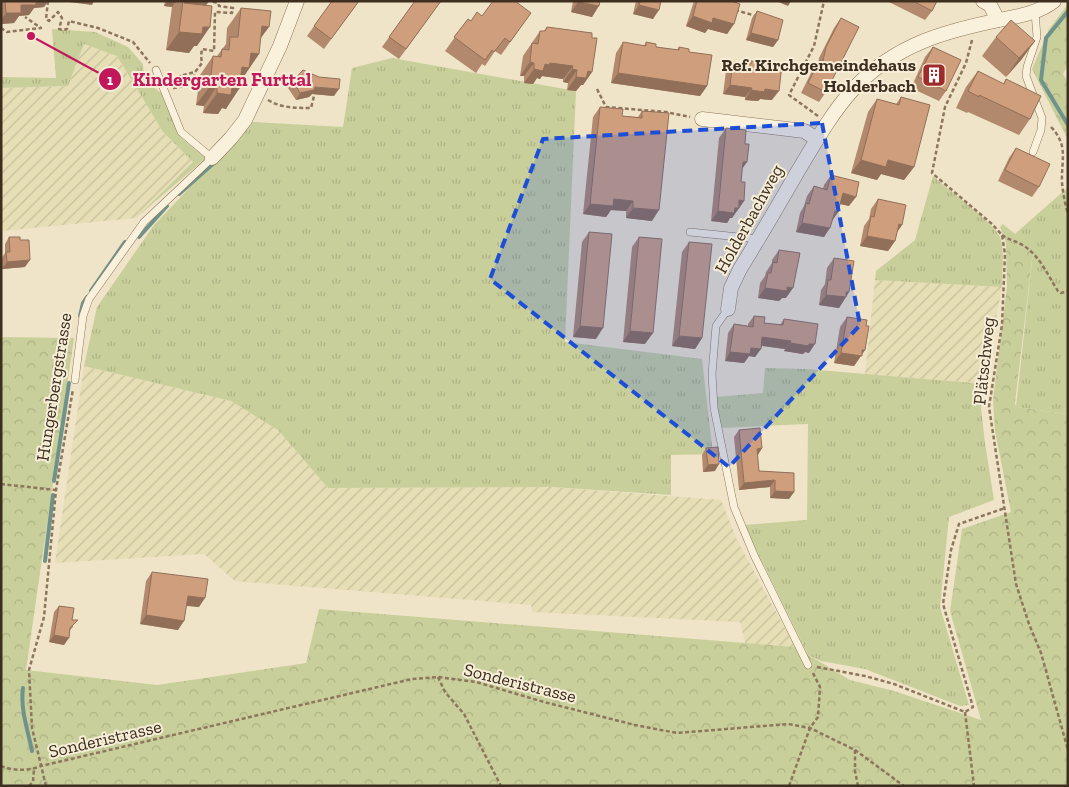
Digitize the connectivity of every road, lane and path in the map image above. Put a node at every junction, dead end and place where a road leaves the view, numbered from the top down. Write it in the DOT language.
graph roads {
  1 [pos="48,1"];
  2 [pos="210,1"];
  3 [pos="297,1"];
  4 [pos="824,1"];
  5 [pos="983,1"];
  6 [pos="1054,1"];
  7 [pos="732,9"];
  8 [pos="1035,12"];
  9 [pos="25,17"];
  10 [pos="62,18"];
  11 [pos="764,18"];
  12 [pos="998,20"];
  13 [pos="69,21"];
  14 [pos="1,28"];
  15 [pos="972,34"];
  16 [pos="156,70"];
  17 [pos="195,72"];
  18 [pos="193,85"];
  19 [pos="597,90"];
  20 [pos="165,91"];
  21 [pos="258,94"];
  22 [pos="314,96"];
  23 [pos="820,118"];
  24 [pos="1042,118"];
  25 [pos="702,119"];
  26 [pos="817,139"];
  27 [pos="1033,152"];
  28 [pos="212,158"];
  29 [pos="1068,214"];
  30 [pos="690,232"];
  31 [pos="1002,235"];
  32 [pos="758,239"];
  33 [pos="1068,291"];
  34 [pos="728,309"];
  35 [pos="75,380"];
  36 [pos="1,484"];
  37 [pos="56,490"];
  38 [pos="1005,508"];
  39 [pos="808,665"];
  40 [pos="438,677"];
  41 [pos="966,712"];
  42 [pos="810,728"];
  43 [pos="855,750"];
  44 [pos="1068,750"];
  45 [pos="1,766"];
  46 [pos="41,766"];
  47 [pos="34,769"];
  48 [pos="29,786"];
  49 [pos="46,786"];
  50 [pos="501,786"];
  51 [pos="788,786"];
  52 [pos="858,786"];
  53 [pos="904,786"];
  54 [pos="974,786"];
  1 -- 10 [label="path"];
  2 -- 17 [label="path"];
  3 -- 21 [label="street, Hungerbergstrasse"];
  4 -- 23 [label="path"];
  5 -- 12 [label="street"];
  6 -- 8 [label="street, Holderbachweg"];
  7 -- 11 [label="path"];
  8 -- 12 [label="street, Holderbachweg"];
  8 -- 24 [label="lane"];
  9 -- 14 [label="path"];
  10 -- 13 [label="path"];
  10 -- 13 [label="path"];
  12 -- 26 [label="street, Holderbachweg"];
  13 -- 16 [label="path"];
  15 -- 31 [label="path"];
  16 -- 20 [label="lane"];
  17 -- 18 [label="path"];
  17 -- 18 [label="path"];
  18 -- 20 [label="path"];
  19 -- 25 [label="path"];
  20 -- 28 [label="lane"];
  21 -- 22 [label="path"];
  21 -- 28 [label="street, Hungerbergstrasse"];
  24 -- 27 [label="lane"];
  24 -- 29 [label="path"];
  25 -- 26 [label="street"];
  26 -- 32 [label="street, Holderbachweg"];
  28 -- 35 [label="lane, Hungerbergstrasse"];
  30 -- 32 [label="lane"];
  31 -- 33 [label="path"];
  31 -- 38 [label="path, Plätschweg"];
  32 -- 34 [label="street, Holderbachweg"];
  34 -- 39 [label="lane, Holderbachweg"];
  35 -- 37 [label="path, Hungerbergstrasse"];
  36 -- 37 [label="path"];
  37 -- 46 [label="path, Hungerbergstrasse"];
  38 -- 41 [label="path"];
  38 -- 44 [label="path, Plätschweg"];
  39 -- 41 [label="path"];
  39 -- 42 [label="path"];
  40 -- 42 [label="path, Sonderistrasse"];
  40 -- 46 [label="path, Sonderistrasse"];
  40 -- 50 [label="path"];
  41 -- 54 [label="path"];
  42 -- 43 [label="path, Sonderistrasse"];
  42 -- 51 [label="path"];
  43 -- 52 [label="path"];
  43 -- 53 [label="path, Sonderistrasse"];
  45 -- 47 [label="path, Sonderistrasse"];
  46 -- 47 [label="path, Sonderistrasse"];
  46 -- 49 [label="path, Hungerbergstrasse"];
  47 -- 48 [label="path"];
}
